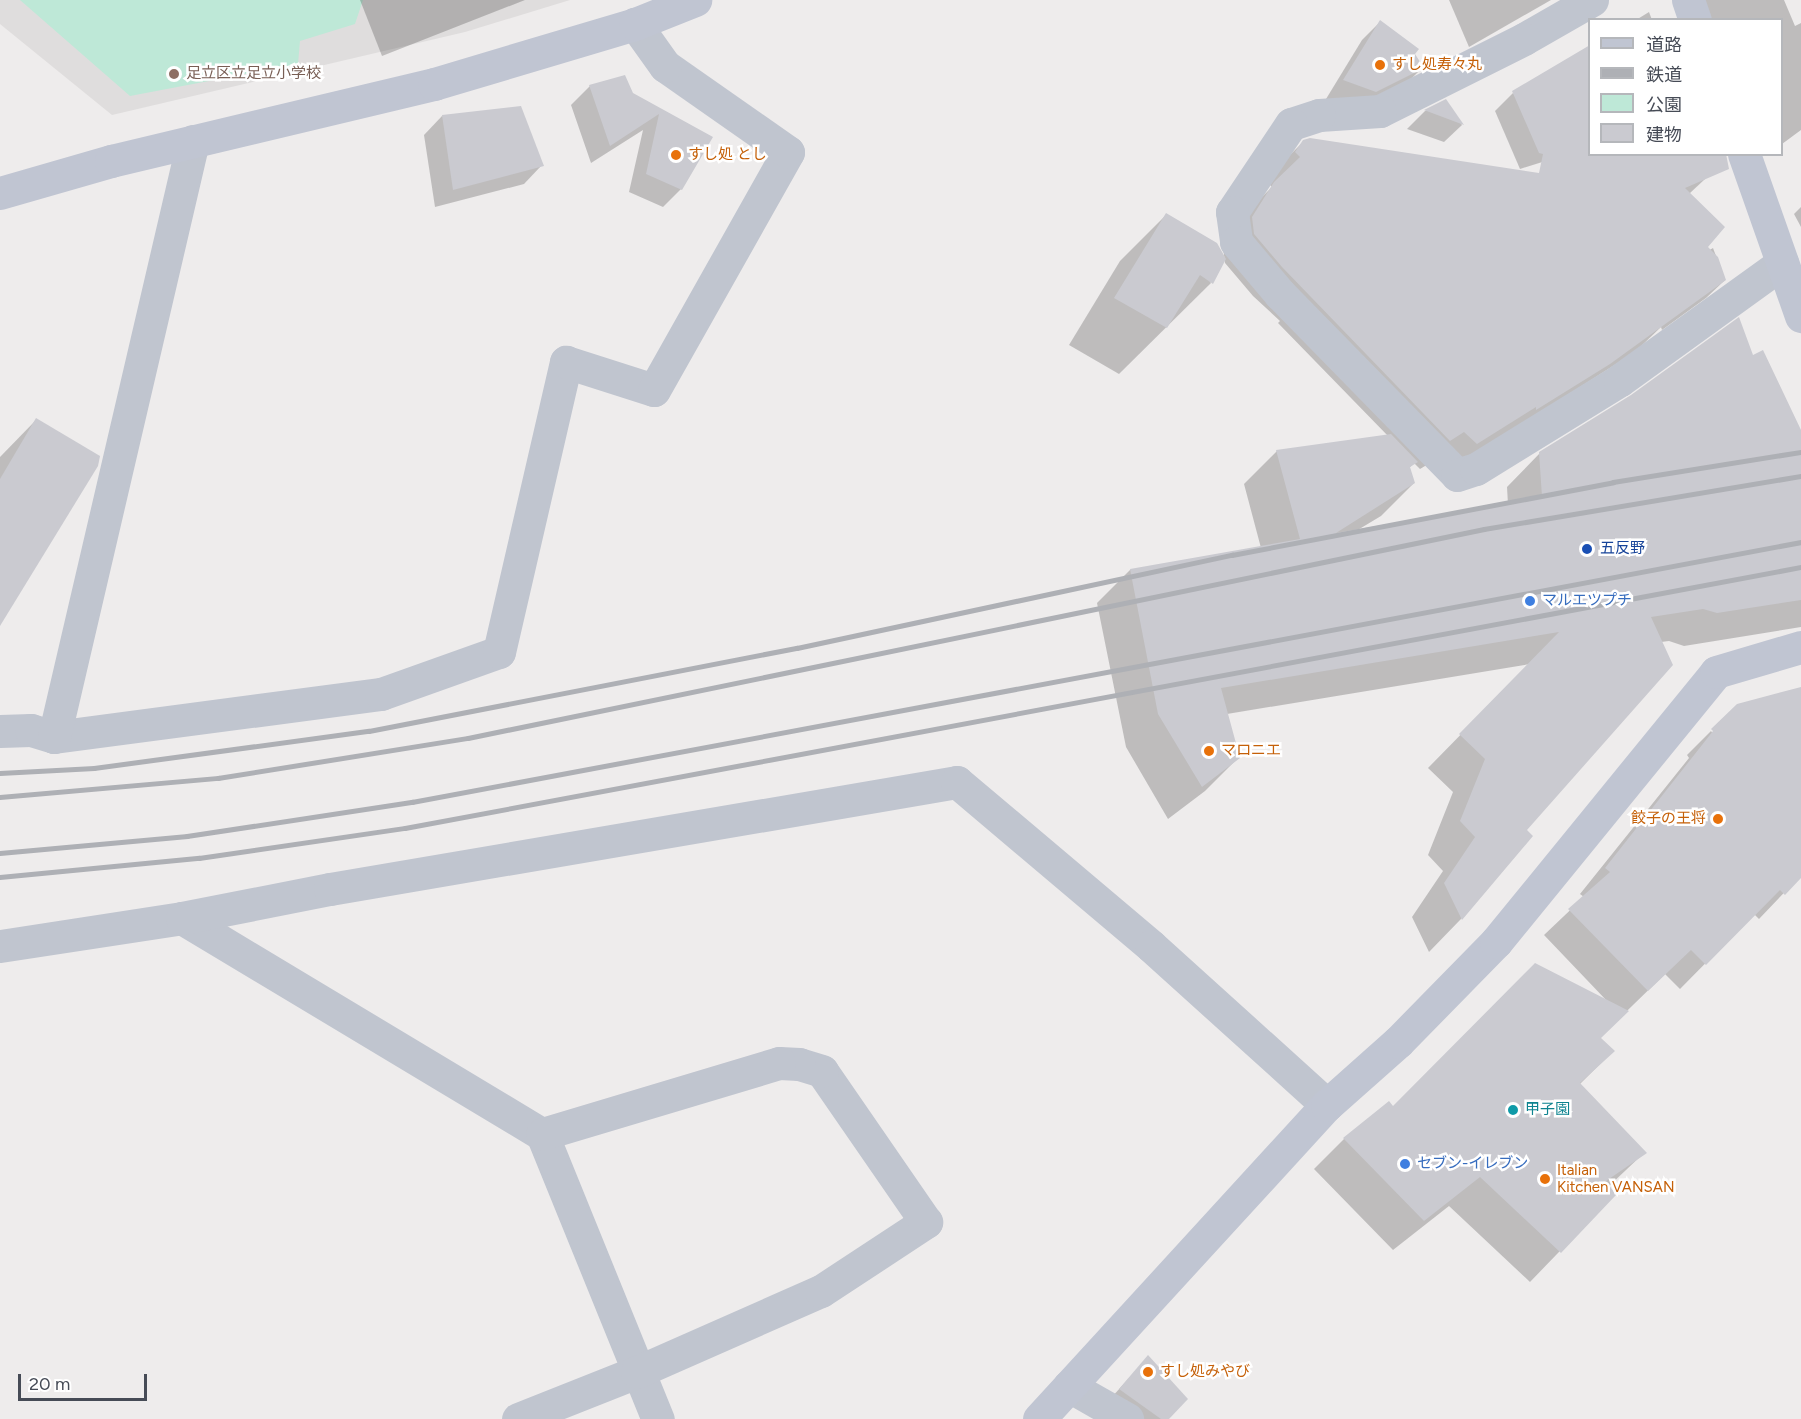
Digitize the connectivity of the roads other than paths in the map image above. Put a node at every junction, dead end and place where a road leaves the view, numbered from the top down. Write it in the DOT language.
graph roads {
  1 [pos="695,0"];
  2 [pos="1592,0"];
  3 [pos="1688,0"];
  4 [pos="1694,18"];
  5 [pos="635,24"];
  6 [pos="193,141"];
  7 [pos="1745,156"];
  8 [pos="0,194"];
  9 [pos="1782,263"];
  10 [pos="1801,316"];
  11 [pos="1801,647"];
  12 [pos="0,731"];
  13 [pos="54,737"];
  14 [pos="183,918"];
  15 [pos="0,946"];
  16 [pos="1327,1105"];
  17 [pos="542,1134"];
  18 [pos="637,1372"];
  19 [pos="1069,1386"];
  20 [pos="518,1419"];
  21 [pos="658,1419"];
  22 [pos="1039,1419"];
  23 [pos="1127,1419"];
  1 -- 5 [label="street"];
  2 -- 9 [label="street"];
  3 -- 4 [label="street"];
  5 -- 6 [label="street"];
  5 -- 13 [label="street"];
  6 -- 8 [label="street"];
  6 -- 13 [label="street"];
  7 -- 9 [label="street"];
  9 -- 10 [label="street"];
  11 -- 16 [label="street"];
  12 -- 13 [label="street"];
  14 -- 15 [label="street"];
  14 -- 16 [label="street"];
  14 -- 17 [label="street"];
  16 -- 19 [label="street"];
  17 -- 18 [label="street"];
  17 -- 18 [label="street"];
  18 -- 20 [label="street"];
  18 -- 21 [label="street"];
  19 -- 22 [label="street"];
  19 -- 23 [label="street"];
}
